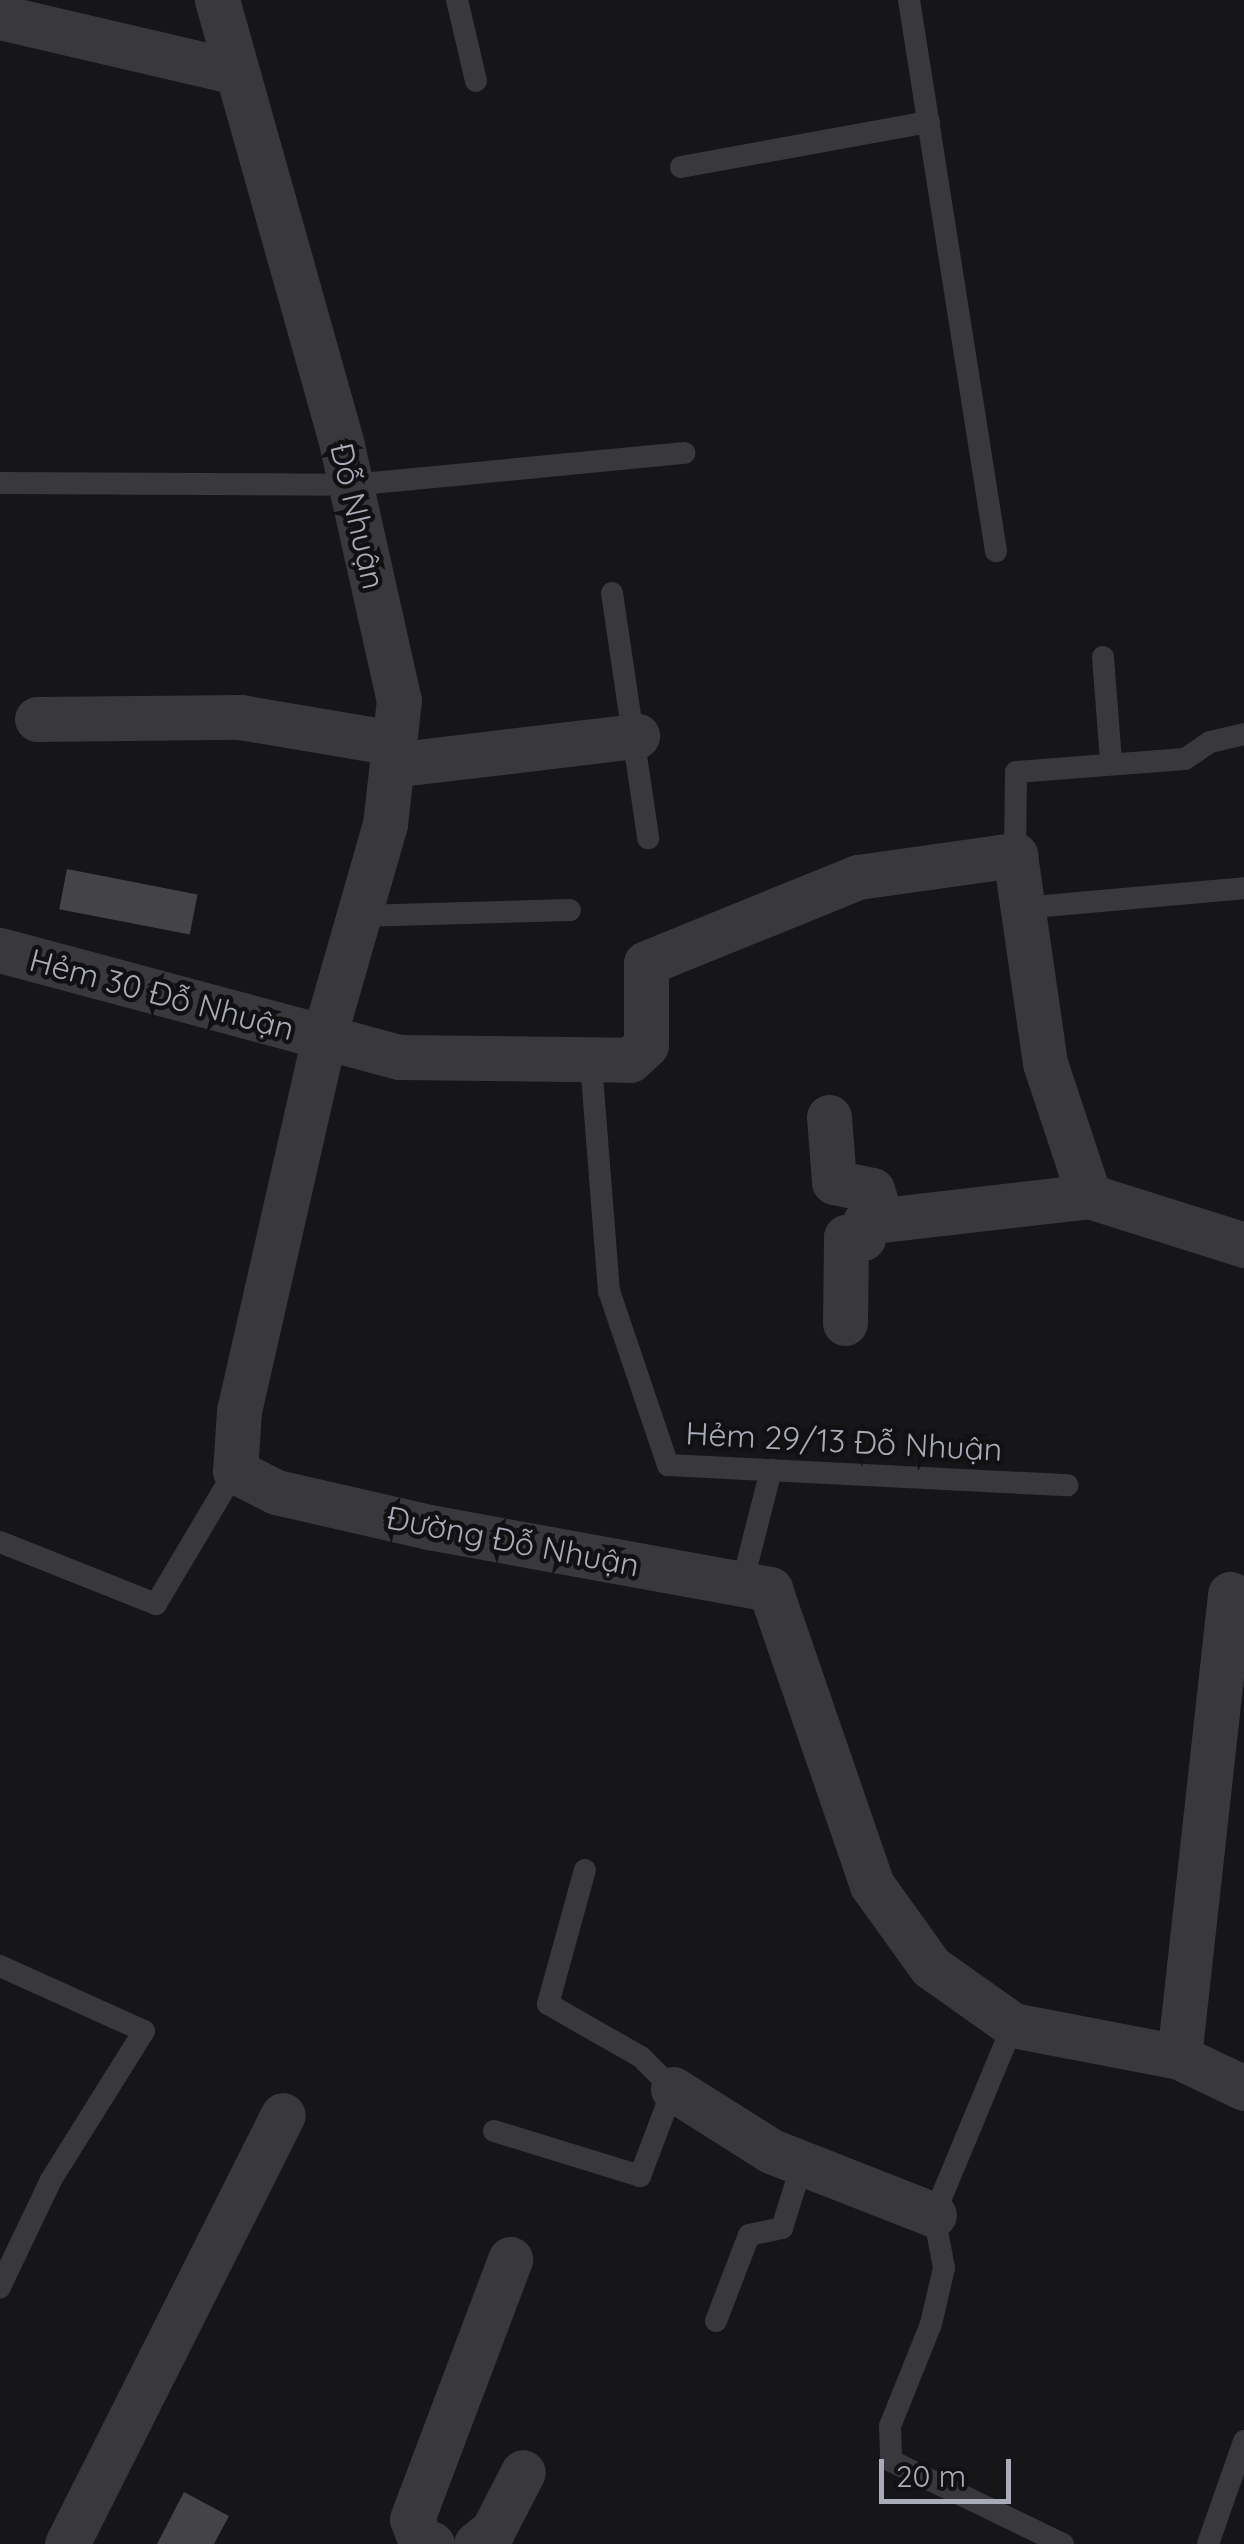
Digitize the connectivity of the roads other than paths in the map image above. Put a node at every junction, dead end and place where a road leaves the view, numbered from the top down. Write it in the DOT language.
graph roads {
  1 [pos="217,0"];
  2 [pos="458,0"];
  3 [pos="910,0"];
  4 [pos="0,16"];
  5 [pos="236,72"];
  6 [pos="476,81"];
  7 [pos="928,122"];
  8 [pos="682,167"];
  9 [pos="684,452"];
  10 [pos="0,483"];
  11 [pos="351,485"];
  12 [pos="996,551"];
  13 [pos="612,593"];
  14 [pos="1103,656"];
  15 [pos="37,720"];
  16 [pos="1244,734"];
  17 [pos="637,736"];
  18 [pos="393,754"];
  19 [pos="1111,762"];
  20 [pos="648,838"];
  21 [pos="1015,855"];
  22 [pos="1244,888"];
  23 [pos="1022,908"];
  24 [pos="570,910"];
  25 [pos="358,916"];
  26 [pos="0,950"];
  27 [pos="324,1037"];
  28 [pos="591,1063"];
  29 [pos="829,1117"];
  30 [pos="1089,1196"];
  31 [pos="881,1216"];
  32 [pos="1244,1245"];
  33 [pos="845,1323"];
  34 [pos="771,1470"];
  35 [pos="235,1471"];
  36 [pos="1068,1485"];
  37 [pos="0,1542"];
  38 [pos="742,1584"];
  39 [pos="1237,1591"];
  40 [pos="585,1870"];
  41 [pos="0,1966"];
  42 [pos="995,2012"];
  43 [pos="1179,2057"];
  44 [pos="674,2088"];
  45 [pos="1244,2088"];
  46 [pos="283,2115"];
  47 [pos="494,2131"];
  48 [pos="802,2164"];
  49 [pos="934,2215"];
  50 [pos="510,2260"];
  51 [pos="0,2287"];
  52 [pos="716,2321"];
  53 [pos="1244,2441"];
  54 [pos="523,2472"];
  55 [pos="67,2544"];
  56 [pos="432,2544"];
  57 [pos="476,2544"];
  58 [pos="1063,2544"];
  59 [pos="1208,2544"];
  1 -- 5 [label="street, Đỗ Nhuận"];
  2 -- 6 [label="lane"];
  3 -- 7 [label="lane"];
  4 -- 5 [label="street"];
  5 -- 11 [label="street, Đỗ Nhuận"];
  7 -- 8 [label="lane"];
  7 -- 12 [label="lane"];
  9 -- 11 [label="lane"];
  10 -- 11 [label="lane"];
  11 -- 18 [label="street, Đỗ Nhuận"];
  13 -- 17 [label="lane"];
  14 -- 19 [label="lane"];
  15 -- 18 [label="street"];
  16 -- 19 [label="lane"];
  17 -- 18 [label="street"];
  17 -- 20 [label="lane"];
  18 -- 25 [label="street, Đỗ Nhuận"];
  19 -- 21 [label="lane"];
  21 -- 23 [label="street"];
  21 -- 28 [label="street, Hẻm 30 Đỗ Nhuận"];
  22 -- 23 [label="lane"];
  23 -- 30 [label="street"];
  24 -- 25 [label="lane"];
  25 -- 27 [label="street, Đỗ Nhuận"];
  26 -- 27 [label="street, Hẻm 30 Đỗ Nhuận"];
  27 -- 28 [label="street, Hẻm 30 Đỗ Nhuận"];
  27 -- 35 [label="street"];
  28 -- 34 [label="lane, Hẻm 29/13 Đỗ Nhuận"];
  29 -- 31 [label="street"];
  30 -- 31 [label="street"];
  30 -- 32 [label="street"];
  31 -- 33 [label="street"];
  34 -- 36 [label="lane, Hẻm 29/13 Đỗ Nhuận"];
  34 -- 38 [label="lane"];
  35 -- 37 [label="lane"];
  35 -- 38 [label="street, Đường Đỗ Nhuận"];
  38 -- 42 [label="street, Đường Đỗ Nhuận"];
  39 -- 43 [label="street"];
  40 -- 44 [label="lane"];
  41 -- 51 [label="lane"];
  42 -- 43 [label="street"];
  42 -- 49 [label="lane"];
  43 -- 45 [label="street"];
  44 -- 47 [label="lane"];
  44 -- 48 [label="street"];
  46 -- 55 [label="street"];
  48 -- 49 [label="street"];
  48 -- 52 [label="lane"];
  49 -- 58 [label="lane"];
  50 -- 56 [label="street"];
  53 -- 59 [label="lane"];
  54 -- 57 [label="street"];
}
